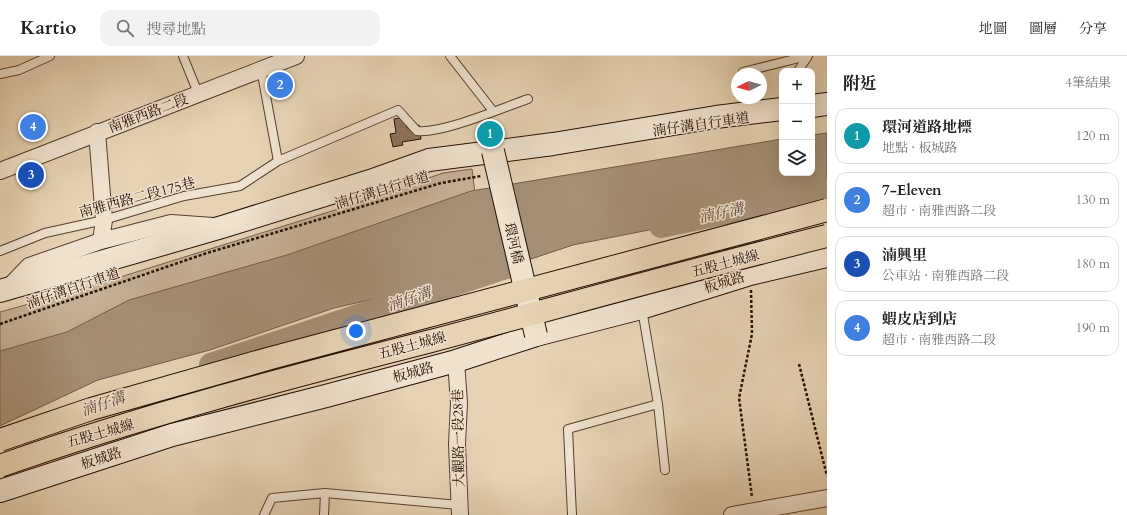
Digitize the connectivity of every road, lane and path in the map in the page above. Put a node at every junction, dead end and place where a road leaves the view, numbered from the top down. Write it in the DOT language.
graph roads {
  1 [pos="50,56"];
  2 [pos="183,56"];
  3 [pos="296,56"];
  4 [pos="450,56"];
  5 [pos="808,56"];
  6 [pos="267,63"];
  7 [pos="759,68"];
  8 [pos="800,68"];
  9 [pos="0,74"];
  10 [pos="198,93"];
  11 [pos="528,99"];
  12 [pos="827,104"];
  13 [pos="779,106"];
  14 [pos="815,106"];
  15 [pos="493,111"];
  16 [pos="97,132"];
  17 [pos="493,151"];
  18 [pos="278,162"];
  19 [pos="0,171"];
  20 [pos="498,173"];
  21 [pos="827,210"];
  22 [pos="104,220"];
  23 [pos="222,227"];
  24 [pos="827,236"];
  25 [pos="101,240"];
  26 [pos="0,251"];
  27 [pos="827,256"];
  28 [pos="750,274"];
  29 [pos="3,290"];
  30 [pos="641,308"];
  31 [pos="0,324"];
  32 [pos="536,335"];
  33 [pos="456,361"];
  34 [pos="799,364"];
  35 [pos="658,404"];
  36 [pos="0,440"];
  37 [pos="0,466"];
  38 [pos="665,470"];
  39 [pos="827,476"];
  40 [pos="0,491"];
  41 [pos="325,494"];
  42 [pos="827,498"];
  43 [pos="460,510"];
  44 [pos="752,512"];
  45 [pos="264,515"];
  46 [pos="324,515"];
  47 [pos="572,515"];
  48 [pos="732,515"];
  1 -- 9 [label="lane"];
  2 -- 10 [label="lane"];
  3 -- 6 [label="street, 南雅西路二段"];
  4 -- 15 [label="lane"];
  5 -- 7 [label="lane"];
  5 -- 8 [label="lane"];
  6 -- 10 [label="street, 南雅西路二段"];
  6 -- 18 [label="lane"];
  10 -- 16 [label="street, 南雅西路二段"];
  11 -- 15 [label="lane"];
  12 -- 14 [label="street"];
  13 -- 17 [label="street"];
  15 -- 18 [label="lane, 南雅西路二段175巷"];
  16 -- 19 [label="street, 南雅西路二段"];
  16 -- 22 [label="street"];
  17 -- 20 [label="street, 環河橋, bridge"];
  17 -- 23 [label="street"];
  18 -- 22 [label="lane, 南雅西路二段175巷"];
  20 -- 31 [label="path, 湳仔溝自行車道"];
  20 -- 32 [label="street, 環河橋, bridge"];
  21 -- 36 [label="highway, 五股土城線, bridge"];
  22 -- 25 [label="street"];
  22 -- 26 [label="lane, 南雅西路二段175巷"];
  23 -- 25 [label="street"];
  23 -- 29 [label="street"];
  24 -- 37 [label="highway, 五股土城線, bridge"];
  25 -- 29 [label="street"];
  27 -- 28 [label="street, 板城路"];
  28 -- 30 [label="street, 板城路"];
  28 -- 44 [label="path"];
  30 -- 32 [label="street, 板城路"];
  30 -- 35 [label="lane"];
  32 -- 33 [label="street, 板城路"];
  33 -- 40 [label="street, 板城路"];
  33 -- 43 [label="street, 大觀路一段28巷"];
  34 -- 39 [label="path"];
  35 -- 38 [label="lane"];
  35 -- 47 [label="lane"];
  41 -- 43 [label="lane"];
  41 -- 45 [label="lane"];
  41 -- 46 [label="lane"];
  42 -- 44 [label="street"];
  44 -- 48 [label="street"];
}
